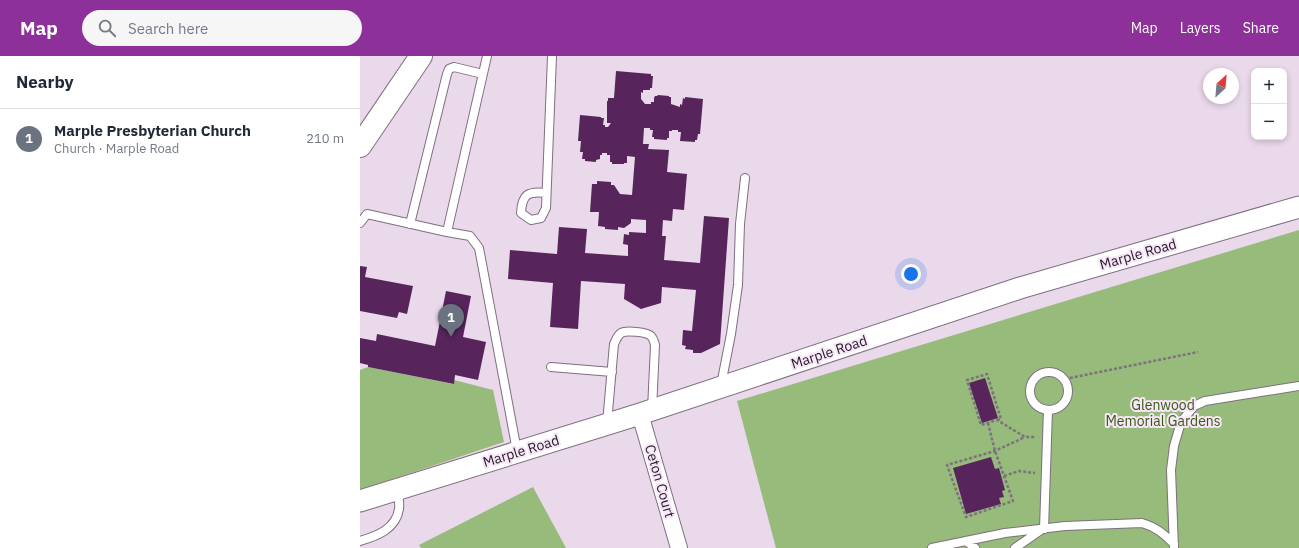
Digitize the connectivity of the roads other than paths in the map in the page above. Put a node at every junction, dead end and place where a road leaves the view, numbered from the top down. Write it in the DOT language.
graph roads {
  1 [pos="421,56"];
  2 [pos="487,56"];
  3 [pos="552,56"];
  4 [pos="483,74"];
  5 [pos="360,146"];
  6 [pos="745,178"];
  7 [pos="546,193"];
  8 [pos="1299,207"];
  9 [pos="360,223"];
  10 [pos="410,224"];
  11 [pos="447,232"];
  12 [pos="551,367"];
  13 [pos="612,372"];
  14 [pos="1299,386"];
  15 [pos="720,388"];
  16 [pos="1048,410"];
  17 [pos="646,412"];
  18 [pos="607,425"];
  19 [pos="517,452"];
  20 [pos="398,490"];
  21 [pos="360,501"];
  22 [pos="1044,529"];
  23 [pos="360,541"];
  24 [pos="966,541"];
  25 [pos="1174,546"];
  26 [pos="680,548"];
  27 [pos="932,548"];
  28 [pos="975,548"];
  29 [pos="1014,548"];
  1 -- 5 [label="main road"];
  2 -- 4 [label="lane"];
  3 -- 7 [label="lane"];
  4 -- 10 [label="lane"];
  4 -- 11 [label="lane"];
  6 -- 15 [label="lane"];
  8 -- 15 [label="street, Marple Road"];
  9 -- 10 [label="lane"];
  10 -- 11 [label="lane"];
  11 -- 19 [label="lane"];
  12 -- 13 [label="lane"];
  13 -- 17 [label="lane"];
  13 -- 18 [label="lane"];
  14 -- 25 [label="lane"];
  15 -- 17 [label="street, Marple Road"];
  16 -- 16 [label="lane"];
  16 -- 22 [label="lane"];
  17 -- 18 [label="street, Marple Road"];
  17 -- 26 [label="street, Ceton Court"];
  18 -- 19 [label="street, Marple Road"];
  19 -- 20 [label="street, Marple Road"];
  20 -- 21 [label="street, Marple Road"];
  20 -- 23 [label="lane"];
  22 -- 24 [label="lane"];
  22 -- 25 [label="lane"];
  22 -- 29 [label="lane"];
  24 -- 27 [label="lane"];
  24 -- 28 [label="lane"];
}
